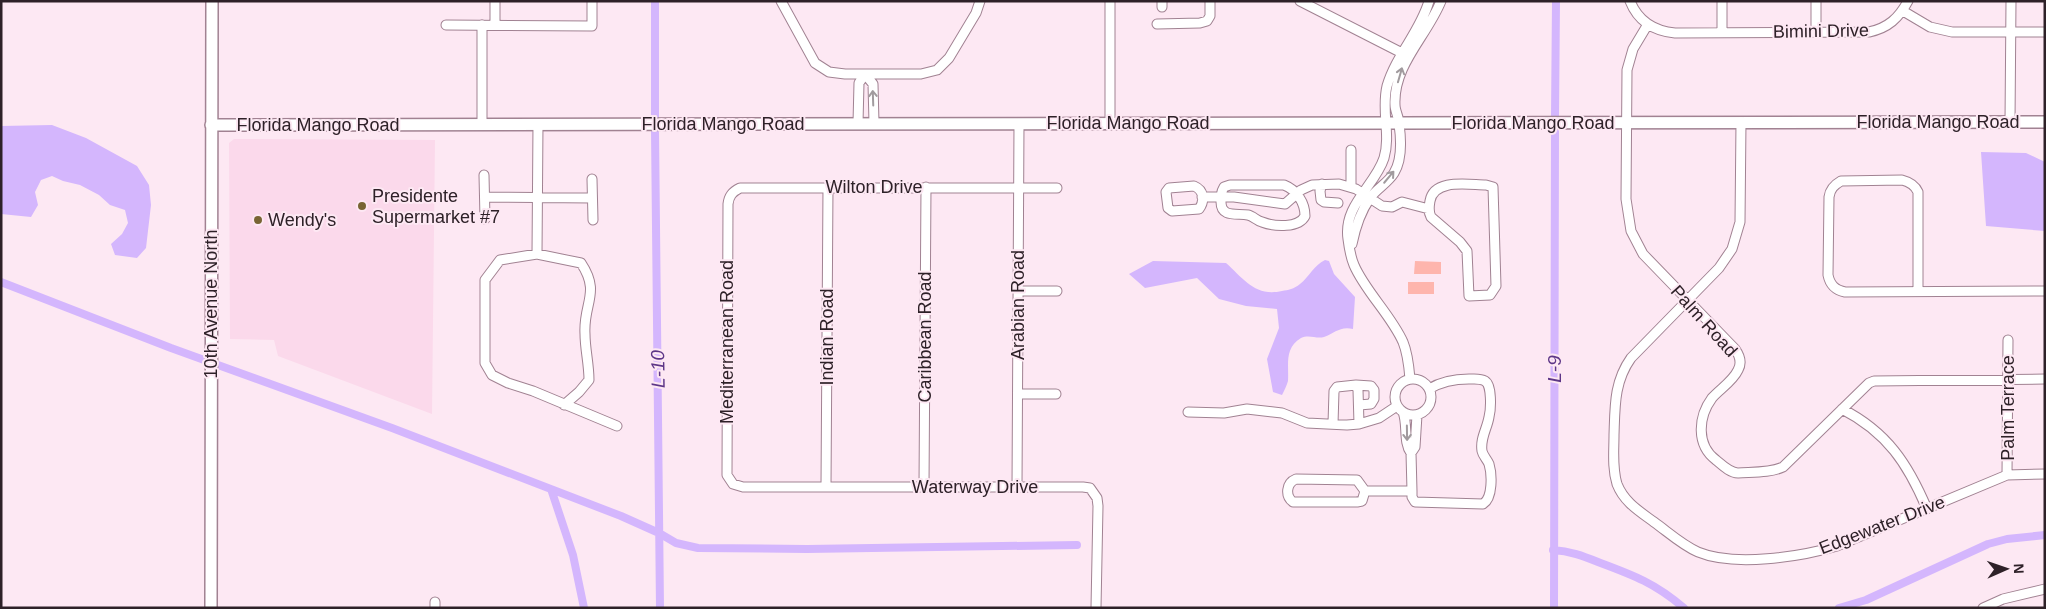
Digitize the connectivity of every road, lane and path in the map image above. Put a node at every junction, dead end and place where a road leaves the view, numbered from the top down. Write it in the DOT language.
graph roads {
  1 [pos="212,1"];
  2 [pos="495,1"];
  3 [pos="592,1"];
  4 [pos="781,1"];
  5 [pos="980,1"];
  6 [pos="1110,1"];
  7 [pos="1210,1"];
  8 [pos="1300,1"];
  9 [pos="1429,1"];
  10 [pos="1441,1"];
  11 [pos="1630,1"];
  12 [pos="1722,1"];
  13 [pos="1816,1"];
  14 [pos="1908,1"];
  15 [pos="2011,1"];
  16 [pos="1903,11"];
  17 [pos="1157,24"];
  18 [pos="1648,24"];
  19 [pos="446,25"];
  20 [pos="482,25"];
  21 [pos="495,26"];
  22 [pos="1816,32"];
  23 [pos="2011,32"];
  24 [pos="2045,32"];
  25 [pos="1722,33"];
  26 [pos="1405,56"];
  27 [pos="865,74"];
  28 [pos="1741,122"];
  29 [pos="2010,122"];
  30 [pos="2045,122"];
  31 [pos="874,123"];
  32 [pos="1385,123"];
  33 [pos="1399,123"];
  34 [pos="1627,123"];
  35 [pos="538,124"];
  36 [pos="858,124"];
  37 [pos="1019,124"];
  38 [pos="1110,124"];
  39 [pos="211,125"];
  40 [pos="482,125"];
  41 [pos="1351,150"];
  42 [pos="484,175"];
  43 [pos="592,179"];
  44 [pos="1322,184"];
  45 [pos="828,187"];
  46 [pos="926,187"];
  47 [pos="1351,187"];
  48 [pos="1019,188"];
  49 [pos="1057,188"];
  50 [pos="1362,192"];
  51 [pos="731,194"];
  52 [pos="1297,194"];
  53 [pos="485,197"];
  54 [pos="539,197"];
  55 [pos="1202,197"];
  56 [pos="1221,197"];
  57 [pos="592,198"];
  58 [pos="1370,198"];
  59 [pos="1338,203"];
  60 [pos="1429,209"];
  61 [pos="485,219"];
  62 [pos="593,220"];
  63 [pos="1351,249"];
  64 [pos="537,254"];
  65 [pos="1018,291"];
  66 [pos="1056,291"];
  67 [pos="1918,291"];
  68 [pos="2045,291"];
  69 [pos="1687,301"];
  70 [pos="2008,340"];
  71 [pos="1410,379"];
  72 [pos="2045,379"];
  73 [pos="2008,380"];
  74 [pos="1356,384"];
  75 [pos="1429,389"];
  76 [pos="1018,394"];
  77 [pos="1056,394"];
  78 [pos="564,405"];
  79 [pos="1359,405"];
  80 [pos="1400,409"];
  81 [pos="1842,409"];
  82 [pos="1188,412"];
  83 [pos="1417,415"];
  84 [pos="1333,424"];
  85 [pos="1359,424"];
  86 [pos="616,426"];
  87 [pos="1411,453"];
  88 [pos="2045,474"];
  89 [pos="2007,475"];
  90 [pos="738,486"];
  91 [pos="826,487"];
  92 [pos="924,487"];
  93 [pos="1017,487"];
  94 [pos="1412,491"];
  95 [pos="1365,492"];
  96 [pos="1927,509"];
  97 [pos="2045,589"];
  98 [pos="211,608"];
  99 [pos="1096,608"];
  100 [pos="1983,608"];
  1 -- 39 [label="street, 10th Avenue North"];
  2 -- 21 [label="street"];
  3 -- 21 [label="street"];
  4 -- 27 [label="street"];
  5 -- 27 [label="street"];
  6 -- 38 [label="street"];
  7 -- 17 [label="street"];
  8 -- 26 [label="street"];
  9 -- 26 [label="street"];
  10 -- 26 [label="street"];
  11 -- 18 [label="street"];
  12 -- 25 [label="street"];
  13 -- 22 [label="street"];
  14 -- 16 [label="street"];
  15 -- 23 [label="street"];
  16 -- 22 [label="street, Bimini Drive"];
  16 -- 23 [label="street"];
  18 -- 25 [label="street, Bimini Drive"];
  18 -- 34 [label="street, Palm Road"];
  19 -- 20 [label="street"];
  20 -- 21 [label="street"];
  20 -- 40 [label="street"];
  22 -- 25 [label="street, Bimini Drive"];
  23 -- 24 [label="street"];
  23 -- 29 [label="street"];
  26 -- 32 [label="street"];
  33 -- 26 [label="street, one-way"];
  31 -- 27 [label="street, one-way"];
  27 -- 36 [label="street"];
  28 -- 29 [label="street, Florida Mango Road"];
  28 -- 34 [label="street, Florida Mango Road"];
  28 -- 69 [label="street, Edgewater Drive"];
  29 -- 30 [label="street, Florida Mango Road"];
  31 -- 36 [label="street, Florida Mango Road"];
  31 -- 37 [label="street, Florida Mango Road"];
  32 -- 33 [label="street, Florida Mango Road"];
  32 -- 38 [label="street, Florida Mango Road"];
  32 -- 50 [label="street"];
  33 -- 34 [label="street, Florida Mango Road"];
  58 -- 33 [label="street, one-way"];
  34 -- 69 [label="street, Palm Road"];
  35 -- 36 [label="street, Florida Mango Road"];
  35 -- 40 [label="street, Florida Mango Road"];
  35 -- 54 [label="street"];
  37 -- 38 [label="street, Florida Mango Road"];
  37 -- 48 [label="street, Arabian Road"];
  39 -- 40 [label="street, Florida Mango Road"];
  39 -- 98 [label="street, 10th Avenue North"];
  41 -- 47 [label="street"];
  42 -- 53 [label="street"];
  43 -- 57 [label="street"];
  44 -- 47 [label="street"];
  44 -- 52 [label="street"];
  44 -- 59 [label="street"];
  45 -- 46 [label="street, Wilton Drive"];
  45 -- 51 [label="street, Wilton Drive"];
  45 -- 91 [label="street, Indian Road"];
  46 -- 48 [label="street, Wilton Drive"];
  46 -- 92 [label="street, Caribbean Road"];
  47 -- 50 [label="street"];
  48 -- 49 [label="street, Wilton Drive"];
  48 -- 65 [label="street, Arabian Road"];
  50 -- 58 [label="street"];
  50 -- 63 [label="street"];
  51 -- 90 [label="street, Mediterranean Road"];
  52 -- 56 [label="street"];
  52 -- 56 [label="street"];
  52 -- 56 [label="street"];
  53 -- 54 [label="street"];
  53 -- 61 [label="street"];
  54 -- 57 [label="street"];
  54 -- 64 [label="street"];
  55 -- 56 [label="street"];
  57 -- 62 [label="street"];
  58 -- 60 [label="street"];
  58 -- 63 [label="street"];
  60 -- 60 [label="street"];
  63 -- 71 [label="street"];
  64 -- 78 [label="street"];
  64 -- 78 [label="street"];
  65 -- 66 [label="street"];
  65 -- 76 [label="street, Arabian Road"];
  67 -- 67 [label="street"];
  67 -- 68 [label="street"];
  69 -- 81 [label="street, Palm Road"];
  69 -- 96 [label="street, Edgewater Drive"];
  70 -- 73 [label="street, Palm Terrace"];
  71 -- 75 [label="street"];
  71 -- 80 [label="street"];
  72 -- 73 [label="street, Palm Road"];
  73 -- 81 [label="street, Palm Road"];
  73 -- 89 [label="street, Palm Terrace"];
  74 -- 79 [label="street"];
  74 -- 79 [label="street"];
  74 -- 84 [label="street"];
  75 -- 83 [label="street"];
  75 -- 94 [label="street"];
  76 -- 77 [label="street"];
  76 -- 93 [label="street, Arabian Road"];
  78 -- 86 [label="street"];
  79 -- 85 [label="street"];
  80 -- 83 [label="street"];
  80 -- 85 [label="street"];
  80 -- 87 [label="street, one-way"];
  81 -- 96 [label="street"];
  82 -- 84 [label="street"];
  83 -- 87 [label="street"];
  84 -- 85 [label="street"];
  87 -- 94 [label="street"];
  88 -- 89 [label="street"];
  89 -- 96 [label="street, Edgewater Drive"];
  90 -- 91 [label="street, Waterway Drive"];
  91 -- 92 [label="street, Waterway Drive"];
  92 -- 93 [label="street, Waterway Drive"];
  93 -- 99 [label="street, Waterway Drive"];
  94 -- 95 [label="street"];
  95 -- 95 [label="street"];
  97 -- 100 [label="street"];
}
